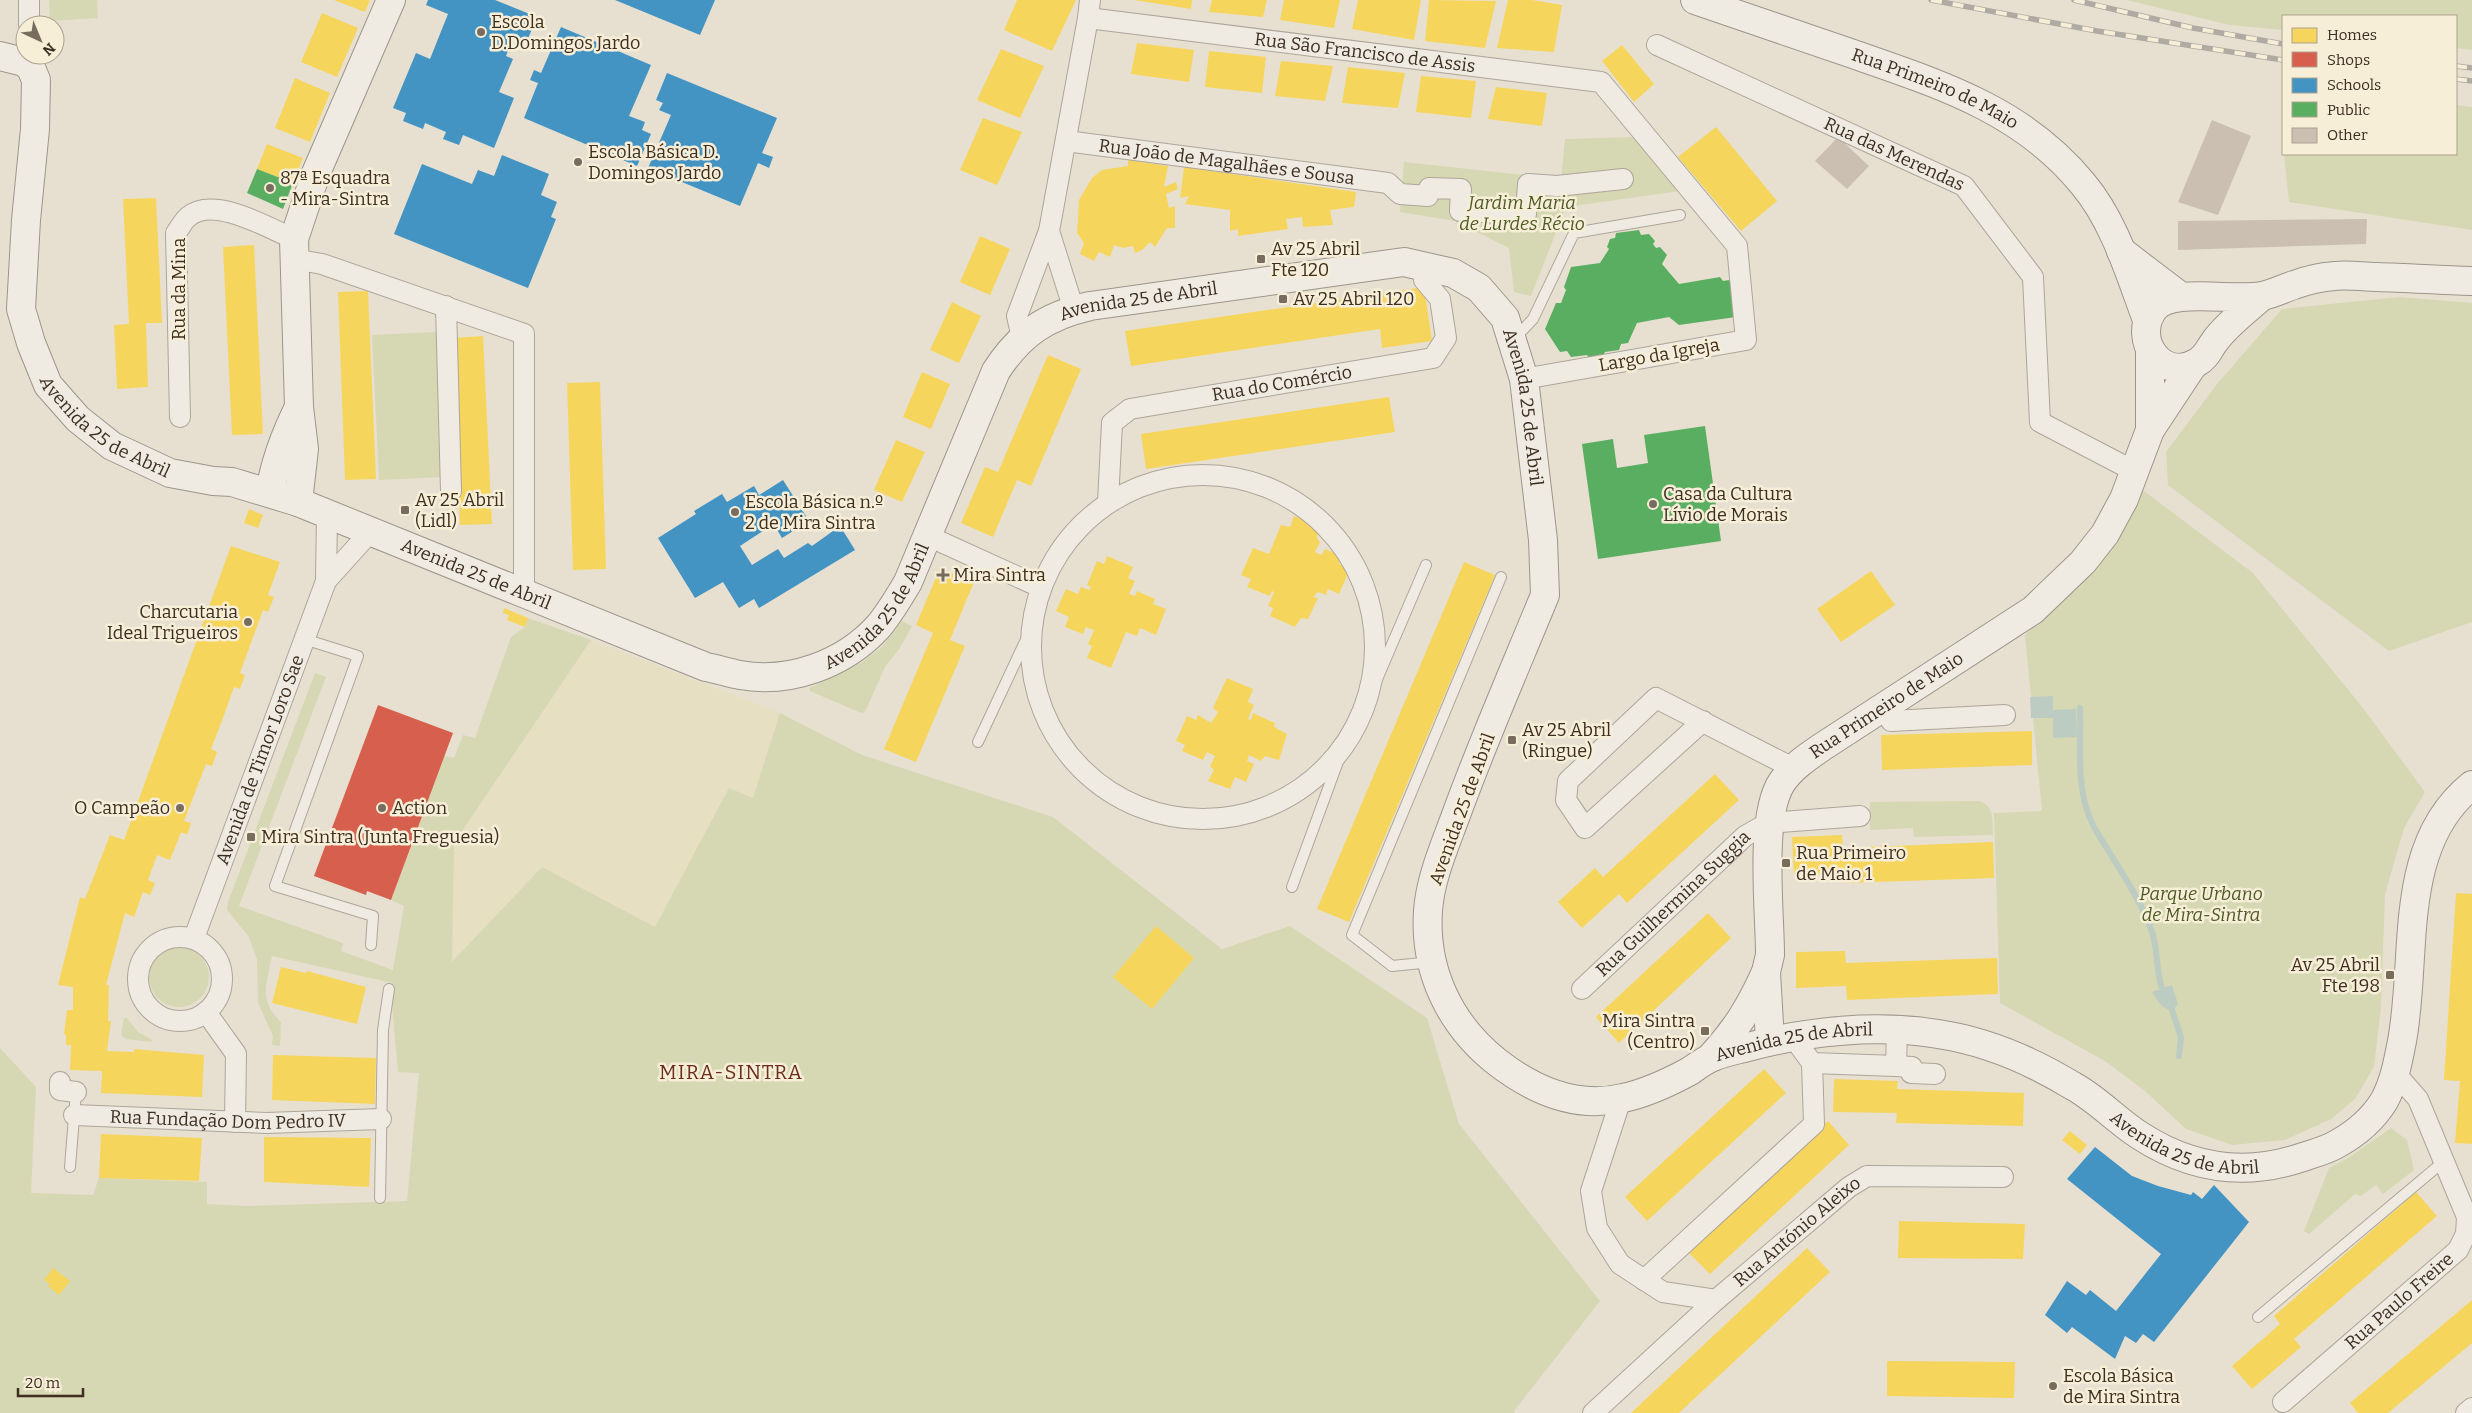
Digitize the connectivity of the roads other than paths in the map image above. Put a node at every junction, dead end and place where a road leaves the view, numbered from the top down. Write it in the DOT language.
graph roads {
  1 [pos="29,0"];
  2 [pos="391,0"];
  3 [pos="1695,0"];
  4 [pos="1089,9"];
  5 [pos="29,15"];
  6 [pos="1657,45"];
  7 [pos="27,65"];
  8 [pos="1066,141"];
  9 [pos="1624,179"];
  10 [pos="1680,215"];
  11 [pos="1049,231"];
  12 [pos="294,249"];
  13 [pos="2121,252"];
  14 [pos="1422,265"];
  15 [pos="2472,281"];
  16 [pos="1741,292"];
  17 [pos="2262,296"];
  18 [pos="2186,297"];
  19 [pos="446,306"];
  20 [pos="1074,310"];
  21 [pos="2147,320"];
  22 [pos="1022,338"];
  23 [pos="1513,340"];
  24 [pos="2215,341"];
  25 [pos="2150,350"];
  26 [pos="2193,365"];
  27 [pos="1524,379"];
  28 [pos="299,407"];
  29 [pos="180,417"];
  30 [pos="2150,430"];
  31 [pos="282,441"];
  32 [pos="2134,472"];
  33 [pos="232,482"];
  34 [pos="451,491"];
  35 [pos="270,492"];
  36 [pos="298,502"];
  37 [pos="1108,502"];
  38 [pos="327,514"];
  39 [pos="371,531"];
  40 [pos="928,536"];
  41 [pos="1426,565"];
  42 [pos="1501,577"];
  43 [pos="326,581"];
  44 [pos="1040,587"];
  45 [pos="524,592"];
  46 [pos="1030,631"];
  47 [pos="304,639"];
  48 [pos="1366,705"];
  49 [pos="2005,715"];
  50 [pos="1703,721"];
  51 [pos="1891,721"];
  52 [pos="978,742"];
  53 [pos="1343,748"];
  54 [pos="1793,768"];
  55 [pos="2472,785"];
  56 [pos="1860,816"];
  57 [pos="1768,823"];
  58 [pos="1292,886"];
  59 [pos="194,938"];
  60 [pos="371,945"];
  61 [pos="1433,962"];
  62 [pos="1766,972"];
  63 [pos="389,989"];
  64 [pos="1582,989"];
  65 [pos="206,1012"];
  66 [pos="1896,1031"];
  67 [pos="1781,1039"];
  68 [pos="1711,1057"];
  69 [pos="1812,1063"];
  70 [pos="1896,1066"];
  71 [pos="1935,1074"];
  72 [pos="2396,1074"];
  73 [pos="68,1087"];
  74 [pos="1621,1099"];
  75 [pos="74,1115"];
  76 [pos="381,1119"];
  77 [pos="235,1122"];
  78 [pos="2443,1162"];
  79 [pos="70,1168"];
  80 [pos="2003,1178"];
  81 [pos="380,1198"];
  82 [pos="1644,1280"];
  83 [pos="1716,1300"];
  84 [pos="2258,1317"];
  85 [pos="2284,1402"];
  86 [pos="2472,1408"];
  87 [pos="1594,1413"];
  88 [pos="2466,1413"];
  1 -- 5 [label="street"];
  2 -- 12 [label="street"];
  3 -- 13 [label="street, Rua Primeiro de Maio"];
  4 -- 8 [label="street, Rua São Francisco de Assis"];
  4 -- 16 [label="street, Rua São Francisco de Assis"];
  6 -- 32 [label="street, Rua das Merendas"];
  7 -- 33 [label="street, Avenida 25 de Abril"];
  8 -- 9 [label="street, Rua João de Magalhães e Sousa"];
  8 -- 11 [label="street, Rua São Francisco de Assis"];
  10 -- 23 [label="lane"];
  11 -- 20 [label="street, Rua São Francisco de Assis"];
  11 -- 22 [label="street, Rua São Francisco de Assis"];
  12 -- 19 [label="street, Rua da Mina"];
  12 -- 28 [label="street"];
  12 -- 29 [label="street, Rua da Mina"];
  13 -- 18 [label="street, Rua Primeiro de Maio"];
  13 -- 21 [label="street, Rua Primeiro de Maio"];
  14 -- 20 [label="street, Avenida 25 de Abril"];
  14 -- 23 [label="street, Avenida 25 de Abril"];
  14 -- 37 [label="street, Rua do Comércio"];
  15 -- 17 [label="street"];
  16 -- 27 [label="street, Largo da Igreja"];
  17 -- 18 [label="street"];
  17 -- 24 [label="street"];
  18 -- 21 [label="street"];
  18 -- 24 [label="street"];
  19 -- 34 [label="street"];
  19 -- 45 [label="street, Rua da Mina"];
  20 -- 22 [label="street, Avenida 25 de Abril"];
  21 -- 25 [label="street"];
  22 -- 40 [label="street, Avenida 25 de Abril"];
  23 -- 27 [label="street, Avenida 25 de Abril"];
  24 -- 26 [label="street"];
  25 -- 26 [label="street"];
  25 -- 30 [label="street, Rua Primeiro de Maio"];
  26 -- 30 [label="street, Rua Primeiro de Maio"];
  27 -- 61 [label="street, Avenida 25 de Abril"];
  28 -- 31 [label="street"];
  28 -- 36 [label="street"];
  30 -- 32 [label="street, Rua Primeiro de Maio"];
  31 -- 33 [label="street"];
  31 -- 35 [label="street"];
  32 -- 54 [label="street, Rua Primeiro de Maio"];
  33 -- 35 [label="street, Avenida 25 de Abril"];
  35 -- 36 [label="street, Avenida 25 de Abril"];
  36 -- 38 [label="street, Avenida 25 de Abril"];
  37 -- 44 [label="street"];
  37 -- 48 [label="street"];
  38 -- 39 [label="street, Avenida 25 de Abril"];
  38 -- 43 [label="street, Avenida de Timor Loro Sae"];
  39 -- 43 [label="street, Avenida de Timor Loro Sae"];
  39 -- 45 [label="street, Avenida 25 de Abril"];
  40 -- 44 [label="street"];
  40 -- 45 [label="street, Avenida 25 de Abril"];
  41 -- 48 [label="lane"];
  42 -- 61 [label="lane"];
  43 -- 47 [label="street, Avenida de Timor Loro Sae"];
  44 -- 46 [label="street"];
  46 -- 52 [label="lane"];
  46 -- 53 [label="street"];
  47 -- 59 [label="street, Avenida de Timor Loro Sae"];
  47 -- 60 [label="lane"];
  48 -- 53 [label="street"];
  49 -- 51 [label="street"];
  50 -- 50 [label="street"];
  50 -- 54 [label="street"];
  53 -- 58 [label="lane"];
  54 -- 57 [label="street, Rua Primeiro de Maio"];
  55 -- 72 [label="street, Avenida 25 de Abril"];
  56 -- 57 [label="street"];
  57 -- 62 [label="street, Rua Primeiro de Maio"];
  57 -- 64 [label="street, Rua Guilhermina Suggia"];
  59 -- 65 [label="street"];
  59 -- 65 [label="street"];
  61 -- 74 [label="street, Avenida 25 de Abril"];
  62 -- 67 [label="street, Rua Primeiro de Maio"];
  62 -- 68 [label="street"];
  63 -- 76 [label="lane"];
  65 -- 77 [label="street"];
  66 -- 67 [label="street, Avenida 25 de Abril"];
  66 -- 70 [label="street"];
  66 -- 72 [label="street, Avenida 25 de Abril"];
  67 -- 68 [label="street, Avenida 25 de Abril"];
  67 -- 69 [label="street"];
  68 -- 74 [label="street, Avenida 25 de Abril"];
  69 -- 70 [label="street"];
  69 -- 82 [label="street"];
  70 -- 71 [label="street"];
  72 -- 78 [label="street, Rua Paulo Freire"];
  73 -- 75 [label="lane"];
  74 -- 82 [label="street"];
  75 -- 77 [label="street, Rua Fundação Dom Pedro IV"];
  75 -- 79 [label="lane"];
  76 -- 77 [label="street, Rua Fundação Dom Pedro IV"];
  76 -- 81 [label="lane"];
  78 -- 84 [label="lane"];
  78 -- 85 [label="street, Rua Paulo Freire"];
  80 -- 83 [label="street, Rua António Aleixo"];
  82 -- 83 [label="street"];
  83 -- 87 [label="street, Rua António Aleixo"];
  86 -- 88 [label="street"];
}
